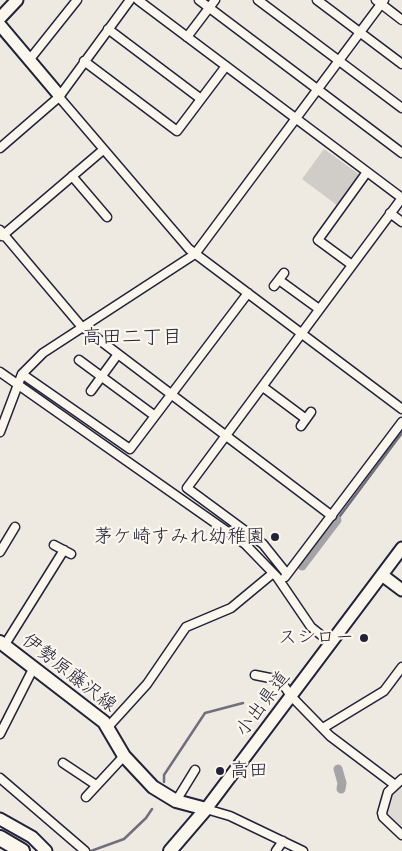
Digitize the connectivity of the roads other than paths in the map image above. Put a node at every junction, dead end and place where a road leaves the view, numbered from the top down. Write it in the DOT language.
graph roads {
  1 [pos="18,0"];
  2 [pos="77,0"];
  3 [pos="130,0"];
  4 [pos="138,0"];
  5 [pos="199,0"];
  6 [pos="215,0"];
  7 [pos="258,0"];
  8 [pos="317,0"];
  9 [pos="380,1"];
  10 [pos="210,8"];
  11 [pos="0,18"];
  12 [pos="402,20"];
  13 [pos="0,26"];
  14 [pos="108,29"];
  15 [pos="360,32"];
  16 [pos="187,37"];
  17 [pos="30,59"];
  18 [pos="338,60"];
  19 [pos="84,61"];
  20 [pos="402,64"];
  21 [pos="226,66"];
  22 [pos="317,89"];
  23 [pos="59,96"];
  24 [pos="202,99"];
  25 [pos="402,108"];
  26 [pos="295,118"];
  27 [pos="0,148"];
  28 [pos="103,150"];
  29 [pos="402,153"];
  30 [pos="368,172"];
  31 [pos="72,176"];
  32 [pos="402,198"];
  33 [pos="390,214"];
  34 [pos="107,217"];
  35 [pos="402,222"];
  36 [pos="1,234"];
  37 [pos="194,254"];
  38 [pos="352,265"];
  39 [pos="279,280"];
  40 [pos="248,293"];
  41 [pos="319,309"];
  42 [pos="81,326"];
  43 [pos="302,334"];
  44 [pos="118,354"];
  45 [pos="79,360"];
  46 [pos="0,372"];
  47 [pos="22,374"];
  48 [pos="102,376"];
  49 [pos="17,384"];
  50 [pos="263,387"];
  51 [pos="91,390"];
  52 [pos="171,395"];
  53 [pos="402,409"];
  54 [pos="155,416"];
  55 [pos="306,419"];
  56 [pos="402,422"];
  57 [pos="0,432"];
  58 [pos="226,436"];
  59 [pos="332,516"];
  60 [pos="15,527"];
  61 [pos="54,545"];
  62 [pos="402,548"];
  63 [pos="0,552"];
  64 [pos="272,574"];
  65 [pos="287,574"];
  66 [pos="382,575"];
  67 [pos="281,582"];
  68 [pos="402,590"];
  69 [pos="331,643"];
  70 [pos="2,644"];
  71 [pos="402,667"];
  72 [pos="33,669"];
  73 [pos="255,674"];
  74 [pos="291,696"];
  75 [pos="108,727"];
  76 [pos="323,728"];
  77 [pos="0,734"];
  78 [pos="124,756"];
  79 [pos="63,763"];
  80 [pos="196,770"];
  81 [pos="0,778"];
  82 [pos="402,779"];
  83 [pos="96,784"];
  84 [pos="395,785"];
  85 [pos="86,798"];
  86 [pos="176,802"];
  87 [pos="206,809"];
  88 [pos="0,819"];
  89 [pos="402,835"];
  90 [pos="0,838"];
  91 [pos="283,841"];
  92 [pos="22,851"];
  93 [pos="46,851"];
  94 [pos="85,851"];
  95 [pos="170,851"];
  96 [pos="276,851"];
  97 [pos="303,851"];
  1 -- 11 [label="main road"];
  2 -- 17 [label="street"];
  3 -- 14 [label="street"];
  4 -- 16 [label="street"];
  5 -- 10 [label="street"];
  6 -- 10 [label="street"];
  7 -- 18 [label="street"];
  8 -- 15 [label="street"];
  9 -- 12 [label="street"];
  9 -- 15 [label="street"];
  10 -- 16 [label="street"];
  10 -- 22 [label="street"];
  13 -- 17 [label="main road"];
  14 -- 19 [label="street"];
  14 -- 24 [label="street"];
  15 -- 18 [label="street"];
  15 -- 20 [label="street"];
  16 -- 21 [label="street"];
  17 -- 23 [label="main road"];
  18 -- 22 [label="street"];
  18 -- 25 [label="street"];
  19 -- 23 [label="street"];
  19 -- 24 [label="street"];
  21 -- 24 [label="street"];
  21 -- 26 [label="street"];
  22 -- 26 [label="street"];
  22 -- 29 [label="street"];
  23 -- 27 [label="street"];
  23 -- 28 [label="street"];
  26 -- 30 [label="street"];
  26 -- 37 [label="street"];
  28 -- 31 [label="street"];
  28 -- 37 [label="street"];
  30 -- 32 [label="street"];
  30 -- 38 [label="street"];
  31 -- 34 [label="street"];
  31 -- 36 [label="street"];
  32 -- 33 [label="street"];
  33 -- 35 [label="street"];
  33 -- 38 [label="street"];
  36 -- 42 [label="street"];
  37 -- 40 [label="street"];
  37 -- 42 [label="street"];
  38 -- 41 [label="street"];
  39 -- 41 [label="street"];
  40 -- 43 [label="street"];
  40 -- 52 [label="street"];
  41 -- 43 [label="street"];
  42 -- 44 [label="street"];
  42 -- 47 [label="street"];
  43 -- 50 [label="street"];
  43 -- 53 [label="street"];
  44 -- 48 [label="street"];
  44 -- 52 [label="street"];
  45 -- 48 [label="street"];
  46 -- 49 [label="street"];
  47 -- 49 [label="street"];
  47 -- 54 [label="street"];
  48 -- 51 [label="street"];
  48 -- 54 [label="street"];
  49 -- 57 [label="street"];
  49 -- 64 [label="street"];
  50 -- 55 [label="street"];
  50 -- 58 [label="street"];
  52 -- 54 [label="street"];
  52 -- 58 [label="street"];
  56 -- 59 [label="street"];
  58 -- 59 [label="street"];
  58 -- 65 [label="street"];
  59 -- 65 [label="street"];
  60 -- 63 [label="street"];
  61 -- 70 [label="street"];
  62 -- 66 [label="main road, 小出県道"];
  64 -- 67 [label="street"];
  64 -- 75 [label="street"];
  65 -- 67 [label="street"];
  66 -- 68 [label="main road"];
  66 -- 69 [label="main road, 小出県道"];
  67 -- 69 [label="street"];
  69 -- 74 [label="main road, 小出県道"];
  70 -- 72 [label="main road, 伊勢原藤沢線"];
  71 -- 76 [label="street"];
  72 -- 75 [label="main road, 伊勢原藤沢線"];
  72 -- 77 [label="street"];
  73 -- 74 [label="street"];
  74 -- 76 [label="street"];
  74 -- 87 [label="main road, 小出県道"];
  75 -- 78 [label="main road, 伊勢原藤沢線"];
  76 -- 84 [label="street"];
  78 -- 83 [label="street"];
  78 -- 86 [label="main road, 伊勢原藤沢線"];
  79 -- 83 [label="street"];
  80 -- 86 [label="street"];
  81 -- 94 [label="street"];
  82 -- 84 [label="street"];
  83 -- 85 [label="street"];
  84 -- 89 [label="street"];
  86 -- 87 [label="main road, 伊勢原藤沢線"];
  87 -- 91 [label="street"];
  87 -- 95 [label="main road"];
  88 -- 93 [label="main road"];
  90 -- 92 [label="highway"];
  91 -- 96 [label="street"];
  91 -- 97 [label="street"];
}
